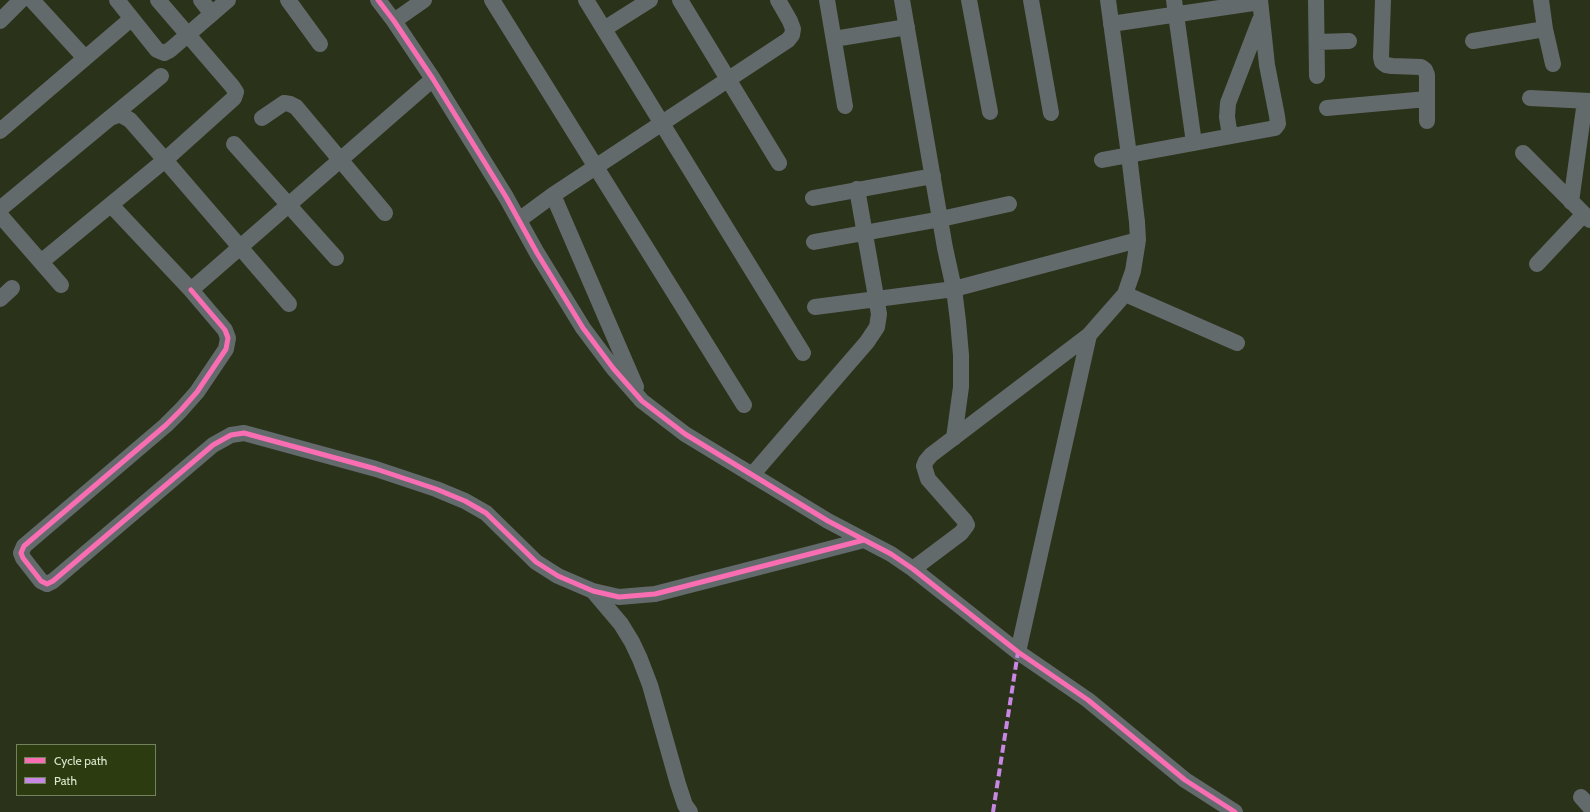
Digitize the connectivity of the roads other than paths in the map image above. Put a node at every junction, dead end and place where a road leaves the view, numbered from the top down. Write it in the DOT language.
graph roads {
  1 [pos="21,0"];
  2 [pos="32,0"];
  3 [pos="117,0"];
  4 [pos="158,0"];
  5 [pos="200,0"];
  6 [pos="228,0"];
  7 [pos="288,0"];
  8 [pos="378,0"];
  9 [pos="424,0"];
  10 [pos="492,0"];
  11 [pos="586,0"];
  12 [pos="650,0"];
  13 [pos="680,0"];
  14 [pos="778,0"];
  15 [pos="827,0"];
  16 [pos="902,0"];
  17 [pos="969,0"];
  18 [pos="1032,0"];
  19 [pos="1108,0"];
  20 [pos="1316,0"];
  21 [pos="1383,0"];
  22 [pos="1541,0"];
  23 [pos="1261,6"];
  24 [pos="1175,7"];
  25 [pos="212,14"];
  26 [pos="131,18"];
  27 [pos="394,21"];
  28 [pos="0,22"];
  29 [pos="1111,24"];
  30 [pos="906,27"];
  31 [pos="604,29"];
  32 [pos="1545,29"];
  33 [pos="187,35"];
  34 [pos="834,39"];
  35 [pos="1349,41"];
  36 [pos="1473,41"];
  37 [pos="1317,42"];
  38 [pos="320,44"];
  39 [pos="85,58"];
  40 [pos="1553,64"];
  41 [pos="162,76"];
  42 [pos="1317,76"];
  43 [pos="433,79"];
  44 [pos="729,80"];
  45 [pos="1530,98"];
  46 [pos="1427,99"];
  47 [pos="1587,101"];
  48 [pos="845,106"];
  49 [pos="1327,108"];
  50 [pos="990,112"];
  51 [pos="1050,113"];
  52 [pos="110,118"];
  53 [pos="262,118"];
  54 [pos="1427,121"];
  55 [pos="662,124"];
  56 [pos="0,131"];
  57 [pos="1230,136"];
  58 [pos="1194,143"];
  59 [pos="234,144"];
  60 [pos="1523,153"];
  61 [pos="1130,155"];
  62 [pos="165,160"];
  63 [pos="340,160"];
  64 [pos="1102,160"];
  65 [pos="779,163"];
  66 [pos="596,167"];
  67 [pos="933,176"];
  68 [pos="857,190"];
  69 [pos="554,195"];
  70 [pos="813,198"];
  71 [pos="1571,202"];
  72 [pos="1009,204"];
  73 [pos="111,205"];
  74 [pos="288,205"];
  75 [pos="0,209"];
  76 [pos="385,213"];
  77 [pos="0,215"];
  78 [pos="1587,217"];
  79 [pos="940,219"];
  80 [pos="519,220"];
  81 [pos="864,233"];
  82 [pos="1138,240"];
  83 [pos="814,242"];
  84 [pos="241,248"];
  85 [pos="336,258"];
  86 [pos="41,262"];
  87 [pos="1537,264"];
  88 [pos="61,285"];
  89 [pos="12,288"];
  90 [pos="954,289"];
  91 [pos="191,290"];
  92 [pos="1125,294"];
  93 [pos="0,299"];
  94 [pos="876,300"];
  95 [pos="289,304"];
  96 [pos="815,307"];
  97 [pos="1089,335"];
  98 [pos="1237,343"];
  99 [pos="803,353"];
  100 [pos="642,401"];
  101 [pos="744,405"];
  102 [pos="954,438"];
  103 [pos="752,475"];
  104 [pos="864,540"];
  105 [pos="913,569"];
  106 [pos="593,590"];
  107 [pos="1018,652"];
  108 [pos="690,812"];
  109 [pos="1235,812"];
  1 -- 28 [label="street"];
  2 -- 39 [label="street"];
  3 -- 26 [label="street"];
  4 -- 33 [label="street"];
  5 -- 25 [label="street"];
  6 -- 25 [label="street"];
  7 -- 38 [label="street"];
  8 -- 27 [label="street"];
  9 -- 27 [label="street"];
  10 -- 66 [label="street"];
  11 -- 31 [label="street"];
  12 -- 31 [label="street"];
  13 -- 44 [label="street"];
  14 -- 44 [label="street"];
  15 -- 34 [label="street"];
  16 -- 30 [label="street"];
  17 -- 50 [label="street"];
  18 -- 51 [label="street"];
  19 -- 29 [label="street"];
  20 -- 37 [label="street"];
  21 -- 46 [label="street"];
  22 -- 32 [label="street"];
  23 -- 24 [label="street"];
  23 -- 57 [label="street"];
  23 -- 57 [label="street"];
  24 -- 29 [label="street"];
  24 -- 58 [label="street"];
  25 -- 33 [label="street"];
  26 -- 33 [label="street"];
  26 -- 39 [label="street"];
  27 -- 43 [label="street"];
  29 -- 61 [label="street"];
  30 -- 34 [label="street"];
  30 -- 67 [label="street"];
  31 -- 55 [label="street"];
  32 -- 36 [label="street"];
  32 -- 40 [label="street"];
  33 -- 62 [label="street"];
  34 -- 48 [label="street"];
  35 -- 37 [label="street"];
  37 -- 42 [label="street"];
  39 -- 56 [label="street"];
  41 -- 52 [label="street"];
  43 -- 63 [label="street"];
  43 -- 80 [label="street"];
  44 -- 55 [label="street"];
  44 -- 65 [label="street"];
  45 -- 47 [label="street"];
  46 -- 49 [label="street"];
  46 -- 54 [label="street"];
  47 -- 71 [label="street"];
  52 -- 62 [label="street"];
  52 -- 75 [label="street"];
  53 -- 63 [label="street"];
  55 -- 66 [label="street"];
  55 -- 99 [label="street"];
  57 -- 58 [label="street"];
  58 -- 61 [label="street"];
  59 -- 74 [label="street"];
  60 -- 71 [label="street"];
  61 -- 64 [label="street"];
  61 -- 82 [label="street"];
  62 -- 73 [label="street"];
  62 -- 84 [label="street"];
  63 -- 74 [label="street"];
  63 -- 76 [label="street"];
  66 -- 69 [label="street"];
  66 -- 101 [label="street"];
  67 -- 68 [label="street"];
  67 -- 79 [label="street"];
  68 -- 70 [label="street"];
  68 -- 81 [label="street"];
  69 -- 80 [label="street"];
  69 -- 100 [label="street"];
  71 -- 78 [label="street"];
  72 -- 79 [label="street"];
  73 -- 86 [label="street"];
  73 -- 91 [label="street"];
  74 -- 84 [label="street"];
  74 -- 85 [label="street"];
  77 -- 86 [label="street"];
  78 -- 87 [label="street"];
  79 -- 81 [label="street"];
  79 -- 90 [label="street"];
  80 -- 100 [label="street"];
  81 -- 83 [label="street"];
  81 -- 94 [label="street"];
  82 -- 90 [label="street"];
  82 -- 92 [label="street"];
  84 -- 91 [label="street"];
  84 -- 95 [label="street"];
  86 -- 88 [label="street"];
  89 -- 93 [label="street"];
  90 -- 94 [label="street"];
  90 -- 102 [label="street"];
  91 -- 106 [label="street"];
  92 -- 97 [label="street"];
  92 -- 98 [label="street"];
  94 -- 96 [label="street"];
  94 -- 103 [label="street"];
  97 -- 102 [label="street"];
  97 -- 107 [label="street"];
  100 -- 103 [label="street"];
  102 -- 105 [label="street"];
  103 -- 104 [label="street"];
  104 -- 105 [label="street"];
  104 -- 106 [label="street"];
  105 -- 107 [label="street"];
  106 -- 108 [label="street"];
  107 -- 109 [label="street"];
}
